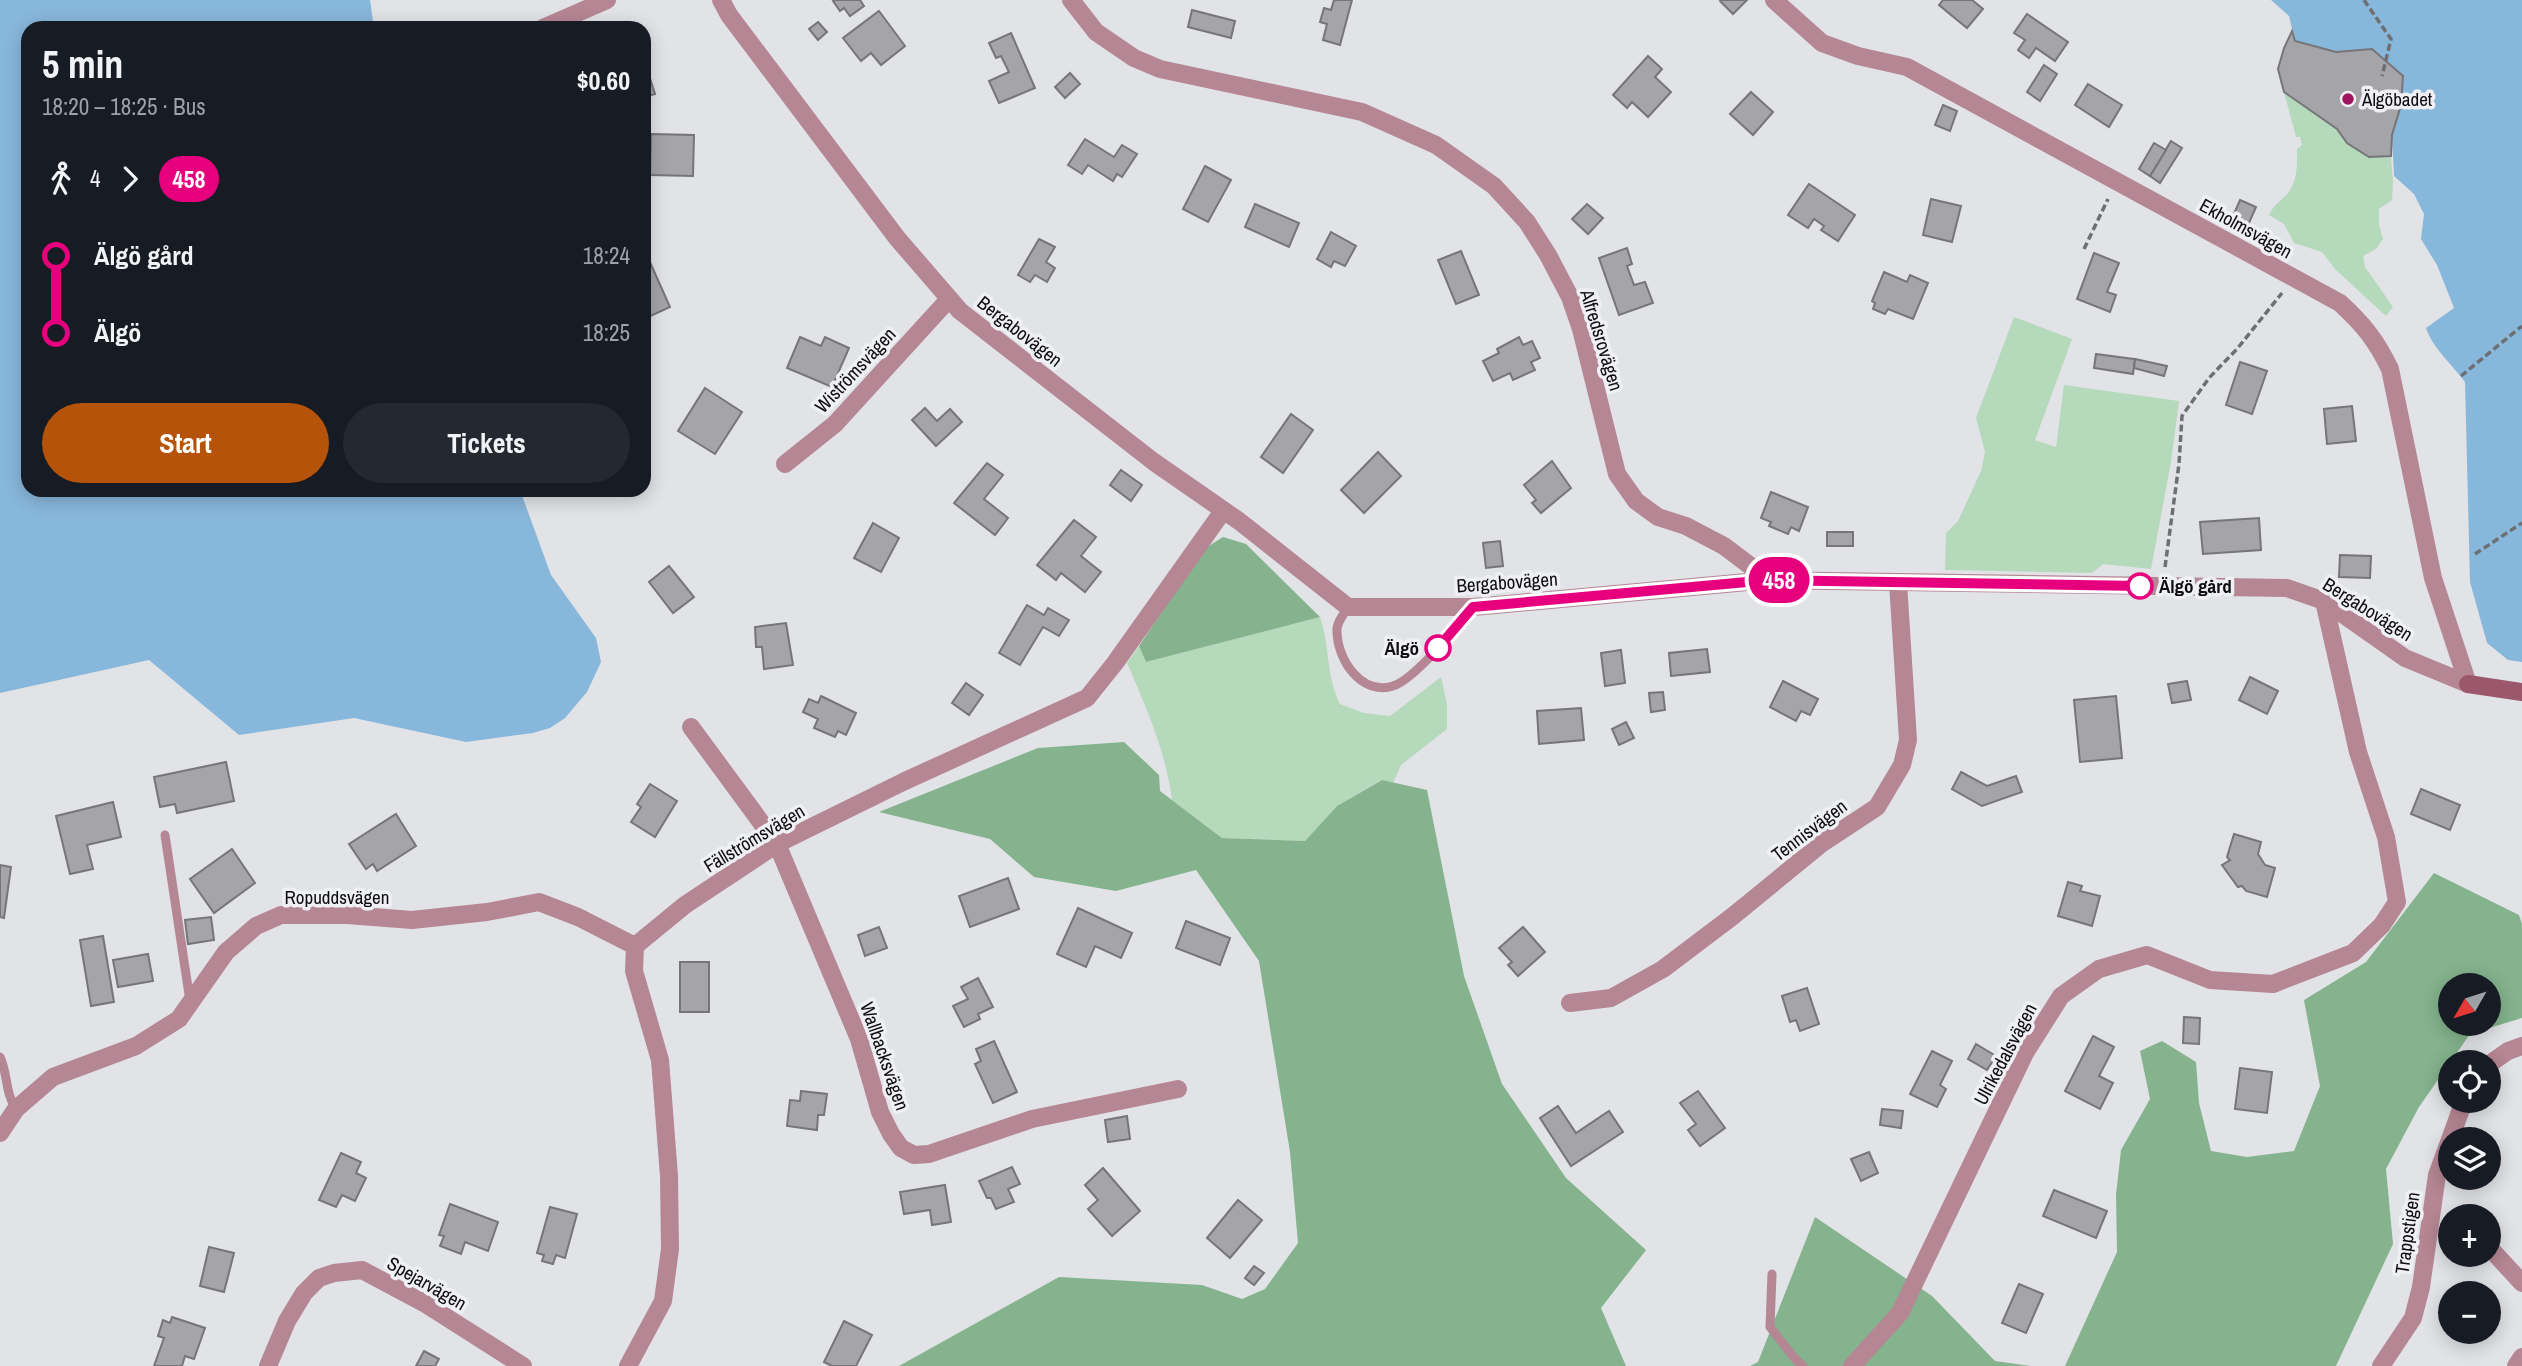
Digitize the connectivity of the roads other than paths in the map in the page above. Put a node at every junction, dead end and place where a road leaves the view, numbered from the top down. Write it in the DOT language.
graph roads {
  1 [pos="607,0"];
  2 [pos="721,0"];
  3 [pos="1071,0"];
  4 [pos="1774,0"];
  5 [pos="559,21"];
  6 [pos="949,299"];
  7 [pos="785,464"];
  8 [pos="1223,511"];
  9 [pos="1769,580"];
  10 [pos="1898,583"];
  11 [pos="2324,601"];
  12 [pos="1348,607"];
  13 [pos="1473,607"];
  14 [pos="2469,684"];
  15 [pos="2522,692"];
  16 [pos="691,727"];
  17 [pos="165,835"];
  18 [pos="777,844"];
  19 [pos="635,946"];
  20 [pos="1570,1003"];
  21 [pos="190,1006"];
  22 [pos="2522,1046"];
  23 [pos="2501,1056"];
  24 [pos="0,1057"];
  25 [pos="1178,1089"];
  26 [pos="16,1110"];
  27 [pos="2460,1113"];
  28 [pos="0,1133"];
  29 [pos="2501,1260"];
  30 [pos="1772,1274"];
  31 [pos="2522,1283"];
  32 [pos="2522,1357"];
  33 [pos="268,1366"];
  34 [pos="523,1366"];
  35 [pos="628,1366"];
  36 [pos="1803,1366"];
  37 [pos="1852,1366"];
  38 [pos="2381,1366"];
  39 [pos="2516,1366"];
  1 -- 5 [label="street"];
  2 -- 6 [label="street, Bergabovägen"];
  3 -- 9 [label="street, Alfredsrovägen"];
  4 -- 14 [label="street, Ekholmsvägen"];
  6 -- 7 [label="street, Wiströmsvägen"];
  6 -- 8 [label="street, Bergabovägen"];
  8 -- 12 [label="street, Bergabovägen"];
  8 -- 18 [label="street, Fällströmsvägen"];
  9 -- 10 [label="street, Bergabovägen"];
  9 -- 13 [label="street, Bergabovägen"];
  10 -- 11 [label="street, Bergabovägen"];
  10 -- 20 [label="street, Tennisvägen"];
  11 -- 14 [label="street, Bergabovägen"];
  11 -- 37 [label="street, Ulrikedalsvägen"];
  12 -- 13 [label="street, Bergabovägen"];
  12 -- 13 [label="lane"];
  14 -- 15 [label="street, Bergabovägen"];
  16 -- 18 [label="street, Wallbacksvägen"];
  17 -- 21 [label="lane"];
  18 -- 19 [label="street, Fällströmsvägen"];
  18 -- 25 [label="street, Wallbacksvägen"];
  19 -- 21 [label="street, Ropuddsvägen"];
  19 -- 35 [label="street"];
  21 -- 26 [label="street, Ropuddsvägen"];
  22 -- 23 [label="street"];
  24 -- 26 [label="lane"];
  26 -- 28 [label="street, Ropuddsvägen"];
  27 -- 38 [label="street, Trappstigen"];
  29 -- 31 [label="street"];
  30 -- 36 [label="lane"];
  32 -- 39 [label="street"];
  33 -- 34 [label="street, Spejarvägen"];
}
